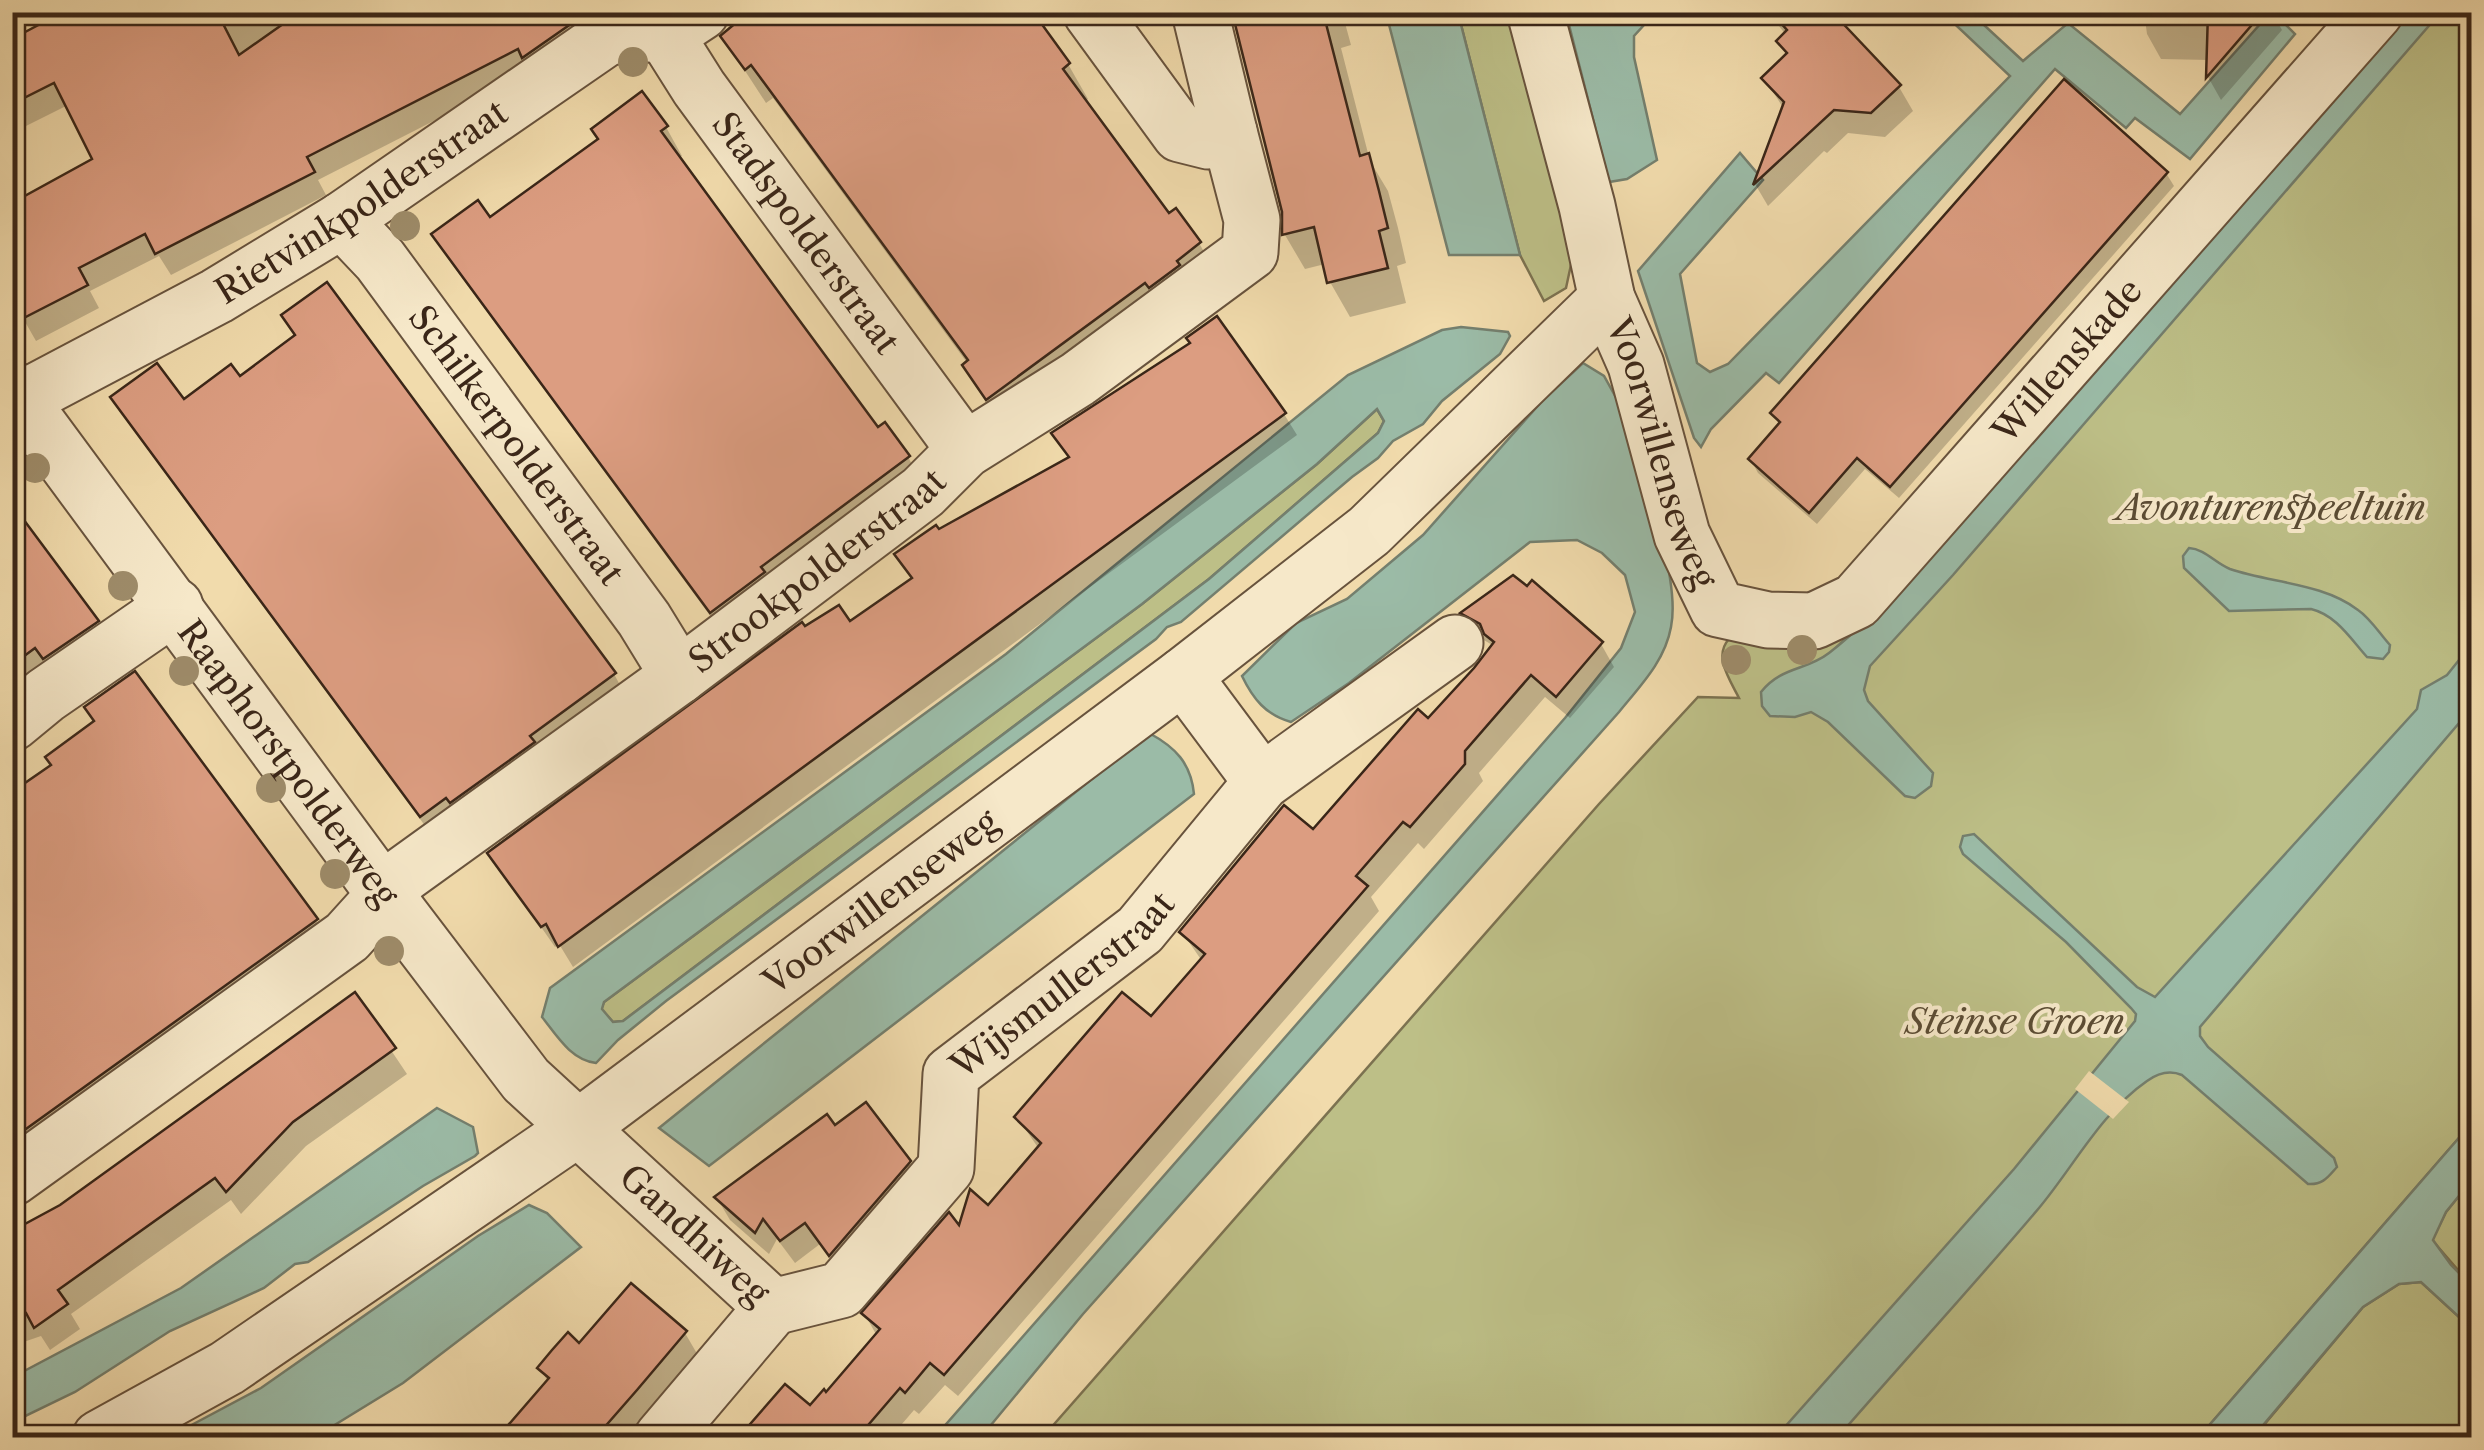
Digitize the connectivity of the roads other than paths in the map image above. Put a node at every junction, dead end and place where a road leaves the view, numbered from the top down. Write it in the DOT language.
graph roads {
  1 [pos="1091,12"];
  2 [pos="1200,12"];
  3 [pos="1535,12"];
  4 [pos="2359,18"];
  5 [pos="673,20"];
  6 [pos="1229,132"];
  7 [pos="342,220"];
  8 [pos="1607,299"];
  9 [pos="16,395"];
  10 [pos="965,450"];
  11 [pos="175,606"];
  12 [pos="1718,609"];
  13 [pos="1455,643"];
  14 [pos="679,676"];
  15 [pos="1183,676"];
  16 [pos="12,723"];
  17 [pos="1262,782"];
  18 [pos="386,896"];
  19 [pos="578,1128"];
  20 [pos="12,1178"];
  21 [pos="773,1307"];
  22 [pos="100,1438"];
  23 [pos="662,1438"];
  1 -- 6 [label="street"];
  2 -- 6 [label="street"];
  3 -- 8 [label="street, Voorwillenseweg"];
  4 -- 12 [label="street, Willenskade"];
  5 -- 7 [label="street, Rietvinkpolderstraat"];
  5 -- 10 [label="street, Stadspolderstraat"];
  6 -- 10 [label="street, Strookpolderstraat"];
  7 -- 9 [label="street, Rietvinkpolderstraat"];
  7 -- 14 [label="street, Schilkerpolderstraat"];
  8 -- 12 [label="street, Voorwillenseweg"];
  8 -- 15 [label="street, Voorwillenseweg"];
  9 -- 11 [label="street, Raaphorstpolderweg"];
  10 -- 14 [label="street, Strookpolderstraat"];
  11 -- 16 [label="street"];
  11 -- 18 [label="street, Raaphorstpolderweg"];
  13 -- 17 [label="street, Wijsmullerstraat"];
  14 -- 18 [label="street, Strookpolderstraat"];
  15 -- 17 [label="street"];
  15 -- 19 [label="street, Voorwillenseweg"];
  17 -- 21 [label="street, Wijsmullerstraat"];
  18 -- 19 [label="street, Raaphorstpolderweg"];
  18 -- 20 [label="street, Strookpolderstraat"];
  19 -- 21 [label="street, Gandhiweg"];
  19 -- 22 [label="street, Voorwillenseweg"];
  21 -- 23 [label="street, Gandhiweg"];
}
